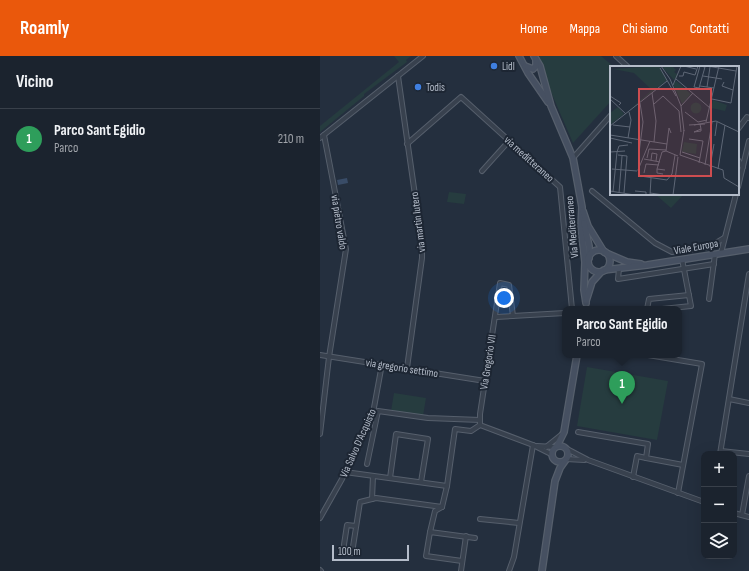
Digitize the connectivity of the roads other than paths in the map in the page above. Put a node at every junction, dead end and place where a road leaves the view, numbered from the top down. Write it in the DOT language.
graph roads {
  1 [pos="423,56"];
  2 [pos="519,56"];
  3 [pos="616,56"];
  4 [pos="535,58"];
  5 [pos="523,65"];
  6 [pos="627,66"];
  7 [pos="398,76"];
  8 [pos="551,106"];
  9 [pos="610,116"];
  10 [pos="749,118"];
  11 [pos="739,128"];
  12 [pos="322,137"];
  13 [pos="509,141"];
  14 [pos="749,141"];
  15 [pos="407,144"];
  16 [pos="746,156"];
  17 [pos="573,158"];
  18 [pos="739,159"];
  19 [pos="739,161"];
  20 [pos="739,167"];
  21 [pos="743,168"];
  22 [pos="482,171"];
  23 [pos="739,182"];
  24 [pos="592,191"];
  25 [pos="736,195"];
  26 [pos="582,207"];
  27 [pos="724,238"];
  28 [pos="749,248"];
  29 [pos="605,252"];
  30 [pos="718,253"];
  31 [pos="589,258"];
  32 [pos="682,259"];
  33 [pos="714,264"];
  34 [pos="647,265"];
  35 [pos="589,266"];
  36 [pos="685,268"];
  37 [pos="619,270"];
  38 [pos="603,271"];
  39 [pos="749,274"];
  40 [pos="689,295"];
  41 [pos="709,299"];
  42 [pos="747,304"];
  43 [pos="572,306"];
  44 [pos="585,306"];
  45 [pos="648,306"];
  46 [pos="682,307"];
  47 [pos="562,313"];
  48 [pos="513,316"];
  49 [pos="496,317"];
  50 [pos="320,355"];
  51 [pos="329,357"];
  52 [pos="576,358"];
  53 [pos="666,358"];
  54 [pos="382,364"];
  55 [pos="407,368"];
  56 [pos="485,381"];
  57 [pos="729,399"];
  58 [pos="749,403"];
  59 [pos="480,422"];
  60 [pos="564,432"];
  61 [pos="578,432"];
  62 [pos="320,434"];
  63 [pos="533,445"];
  64 [pos="546,447"];
  65 [pos="556,447"];
  66 [pos="566,449"];
  67 [pos="721,451"];
  68 [pos="737,453"];
  69 [pos="551,454"];
  70 [pos="749,454"];
  71 [pos="646,458"];
  72 [pos="565,460"];
  73 [pos="588,460"];
  74 [pos="554,461"];
  75 [pos="367,464"];
  76 [pos="683,465"];
  77 [pos="345,472"];
  78 [pos="374,476"];
  79 [pos="749,476"];
  80 [pos="633,477"];
  81 [pos="390,478"];
  82 [pos="555,481"];
  83 [pos="421,482"];
  84 [pos="447,486"];
  85 [pos="678,493"];
  86 [pos="372,499"];
  87 [pos="701,501"];
  88 [pos="442,507"];
  89 [pos="737,514"];
  90 [pos="742,516"];
  91 [pos="749,517"];
  92 [pos="320,518"];
  93 [pos="480,519"];
  94 [pos="519,524"];
  95 [pos="356,526"];
  96 [pos="430,532"];
  97 [pos="466,536"];
  98 [pos="475,538"];
  99 [pos="462,561"];
  100 [pos="461,571"];
  101 [pos="509,571"];
  102 [pos="542,571"];
  1 -- 7 [label="street"];
  2 -- 5 [label="main road"];
  3 -- 6 [label="street"];
  4 -- 5 [label="main road"];
  4 -- 8 [label="main road"];
  5 -- 8 [label="main road"];
  7 -- 12 [label="street"];
  7 -- 15 [label="street, via martin lutero"];
  8 -- 17 [label="main road, Via Mediterraneo"];
  9 -- 17 [label="street"];
  10 -- 11 [label="street"];
  12 -- 51 [label="street, via pietro valdo"];
  13 -- 15 [label="street, via meditteraneo"];
  13 -- 22 [label="street"];
  13 -- 43 [label="street, via meditteraneo"];
  14 -- 16 [label="street"];
  15 -- 55 [label="street, via martin lutero"];
  16 -- 18 [label="street"];
  16 -- 21 [label="street"];
  17 -- 26 [label="main road, Via Mediterraneo"];
  19 -- 21 [label="street"];
  20 -- 21 [label="street"];
  21 -- 23 [label="street"];
  24 -- 27 [label="street"];
  25 -- 27 [label="street"];
  26 -- 29 [label="main road"];
  26 -- 31 [label="main road"];
  26 -- 44 [label="main road, Via Mediterraneo"];
  27 -- 30 [label="street"];
  28 -- 30 [label="main road, Viale Europa"];
  29 -- 31 [label="main road"];
  29 -- 34 [label="main road"];
  29 -- 38 [label="main road"];
  30 -- 32 [label="main road, Viale Europa"];
  30 -- 33 [label="street"];
  31 -- 35 [label="main road"];
  32 -- 34 [label="main road, Viale Europa"];
  32 -- 36 [label="street"];
  33 -- 36 [label="street"];
  33 -- 41 [label="street"];
  34 -- 37 [label="main road, Viale Europa"];
  35 -- 38 [label="main road"];
  35 -- 44 [label="main road, Via Mediterraneo"];
  36 -- 37 [label="street"];
  36 -- 40 [label="street"];
  37 -- 38 [label="main road, Viale Europa"];
  38 -- 44 [label="main road"];
  39 -- 42 [label="street"];
  40 -- 45 [label="street"];
  40 -- 46 [label="street"];
  42 -- 57 [label="street"];
  47 -- 48 [label="street"];
  48 -- 49 [label="street"];
  48 -- 49 [label="street, Via Gregorio VII"];
  49 -- 56 [label="street, Via Gregorio VII"];
  50 -- 51 [label="street, via gregorio settimo"];
  51 -- 54 [label="street, via gregorio settimo"];
  51 -- 62 [label="street, via pietro valdo"];
  52 -- 60 [label="main road"];
  53 -- 76 [label="street"];
  54 -- 55 [label="street, via gregorio settimo"];
  54 -- 77 [label="street, Via Salvo D'Acquisto"];
  55 -- 56 [label="street, via gregorio settimo"];
  56 -- 59 [label="street, Via Gregorio VII"];
  57 -- 58 [label="street"];
  57 -- 67 [label="street"];
  59 -- 63 [label="street"];
  59 -- 75 [label="street"];
  59 -- 84 [label="street"];
  60 -- 64 [label="street"];
  60 -- 65 [label="main road"];
  60 -- 66 [label="main road"];
  61 -- 71 [label="street"];
  63 -- 64 [label="street"];
  63 -- 69 [label="street"];
  63 -- 94 [label="street"];
  64 -- 65 [label="street"];
  65 -- 66 [label="main road"];
  65 -- 69 [label="main road"];
  66 -- 72 [label="main road"];
  66 -- 73 [label="street"];
  68 -- 70 [label="street"];
  69 -- 74 [label="main road"];
  71 -- 76 [label="street"];
  71 -- 80 [label="street"];
  72 -- 73 [label="street"];
  72 -- 74 [label="main road"];
  72 -- 82 [label="main road"];
  73 -- 80 [label="street"];
  74 -- 82 [label="main road"];
  76 -- 85 [label="street"];
  77 -- 78 [label="street"];
  77 -- 92 [label="street, Via Salvo D'Acquisto"];
  78 -- 81 [label="street"];
  78 -- 86 [label="street"];
  79 -- 90 [label="street"];
  80 -- 85 [label="street"];
  81 -- 83 [label="street"];
  81 -- 83 [label="street"];
  82 -- 102 [label="main road"];
  83 -- 84 [label="street"];
  84 -- 88 [label="street"];
  85 -- 87 [label="street"];
  86 -- 88 [label="street"];
  86 -- 95 [label="street"];
  88 -- 96 [label="street"];
  89 -- 90 [label="street"];
  90 -- 91 [label="street"];
  93 -- 94 [label="street"];
  94 -- 101 [label="street"];
  95 -- 95 [label="street"];
  96 -- 97 [label="street"];
  96 -- 99 [label="street"];
  97 -- 98 [label="street"];
  97 -- 99 [label="street"];
  99 -- 100 [label="street"];
}
